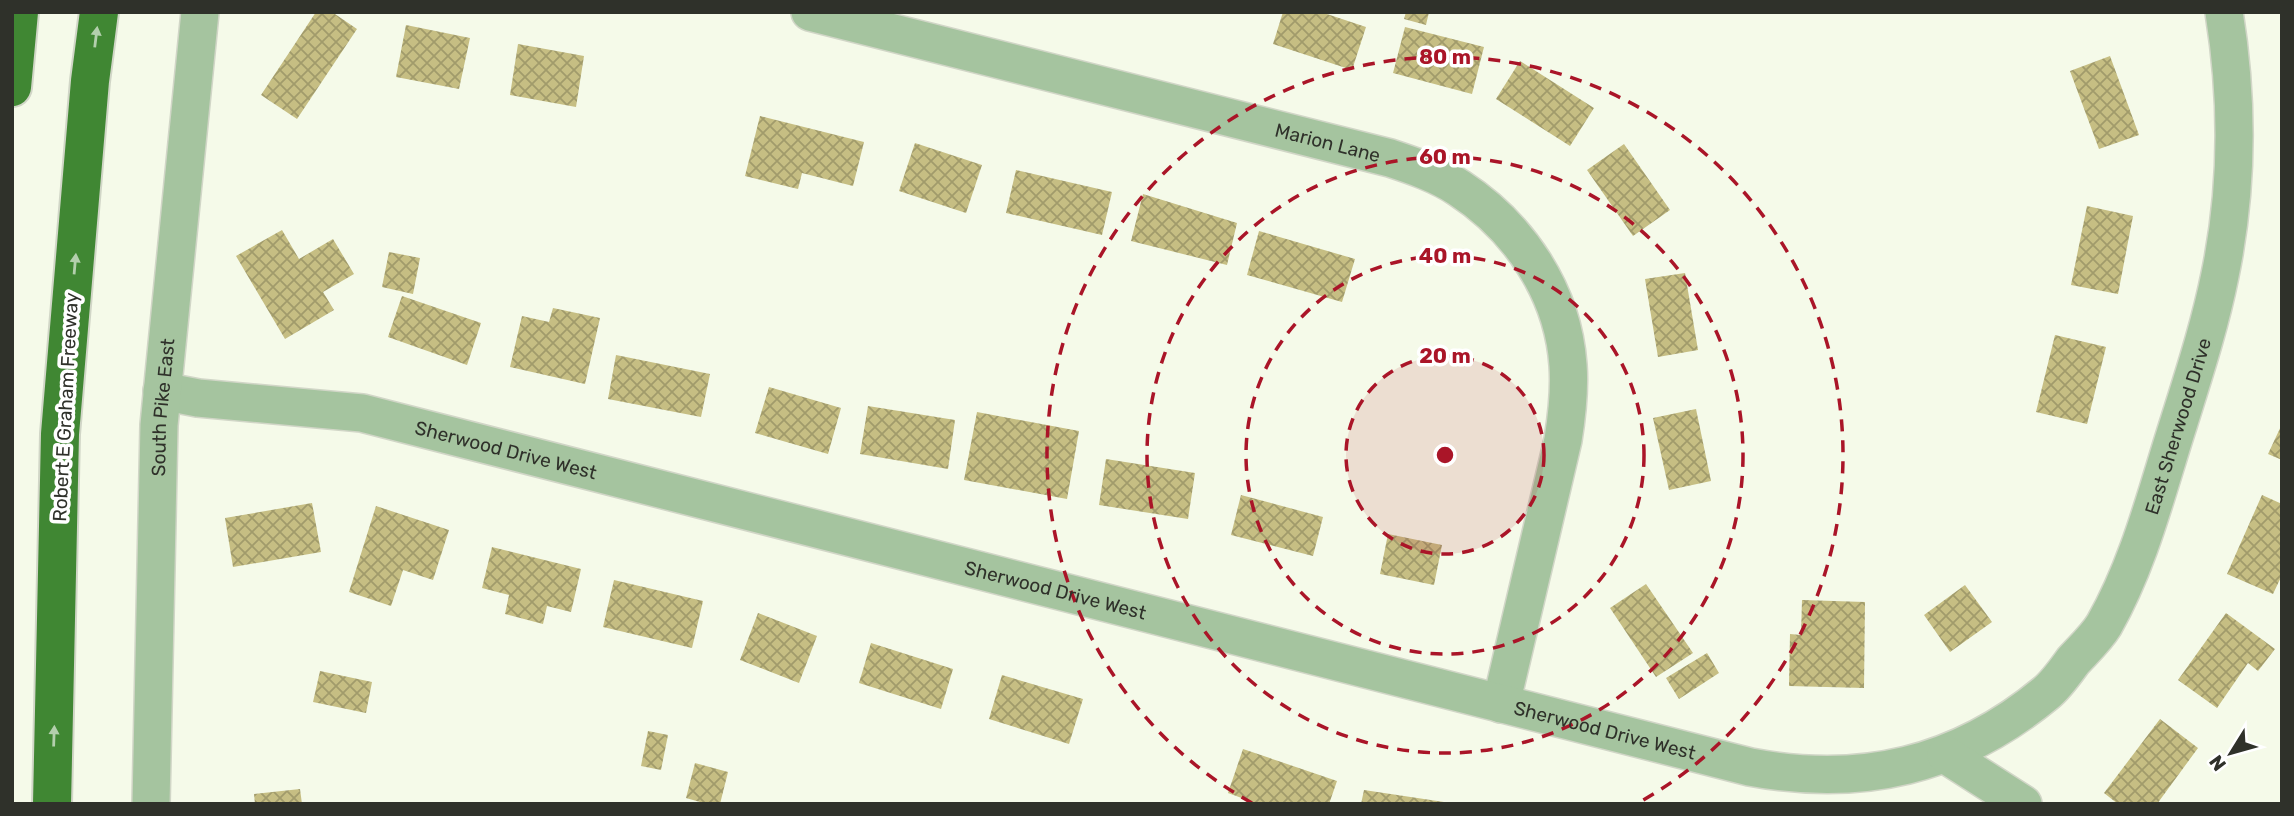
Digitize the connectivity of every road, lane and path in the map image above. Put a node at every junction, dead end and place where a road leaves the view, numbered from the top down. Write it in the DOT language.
graph roads {
  1 [pos="19,12"];
  2 [pos="99,12"];
  3 [pos="200,12"];
  4 [pos="810,12"];
  5 [pos="2224,12"];
  6 [pos="12,87"];
  7 [pos="162,391"];
  8 [pos="1501,704"];
  9 [pos="1946,755"];
  10 [pos="52,804"];
  11 [pos="151,804"];
  12 [pos="2023,804"];
  1 -- 6 [label="highway"];
  10 -- 2 [label="highway, Robert E Graham Freeway, one-way"];
  3 -- 7 [label="street, South Pike East"];
  4 -- 8 [label="street, Marion Lane"];
  5 -- 9 [label="street, East Sherwood Drive"];
  7 -- 8 [label="street, Sherwood Drive West"];
  7 -- 11 [label="street, South Pike East"];
  8 -- 9 [label="street, Sherwood Drive West"];
  9 -- 12 [label="street"];
}
